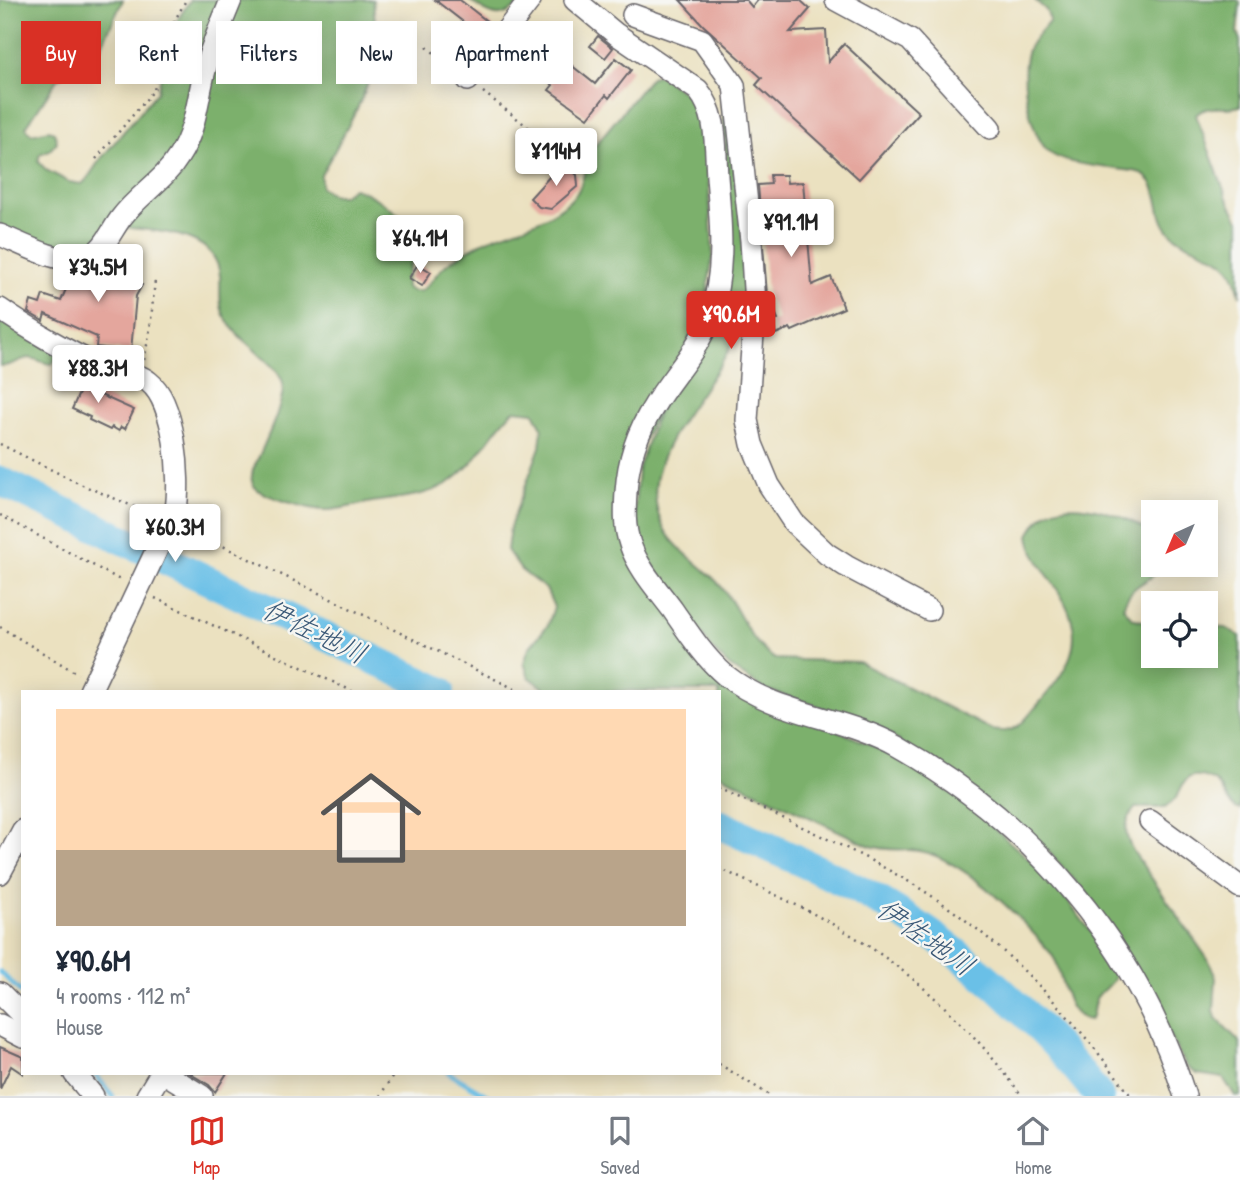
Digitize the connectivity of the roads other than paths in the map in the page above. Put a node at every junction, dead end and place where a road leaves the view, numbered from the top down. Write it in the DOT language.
graph roads {
  1 [pos="231,0"];
  2 [pos="530,0"];
  3 [pos="575,0"];
  4 [pos="650,0"];
  5 [pos="836,0"];
  6 [pos="634,15"];
  7 [pos="514,21"];
  8 [pos="616,34"];
  9 [pos="990,128"];
  10 [pos="0,235"];
  11 [pos="0,309"];
  12 [pos="929,610"];
  13 [pos="92,688"];
  14 [pos="1150,821"];
  15 [pos="21,834"];
  16 [pos="0,873"];
  17 [pos="1240,887"];
  18 [pos="0,993"];
  19 [pos="21,1014"];
  20 [pos="0,1025"];
  21 [pos="21,1036"];
  22 [pos="76,1075"];
  23 [pos="162,1075"];
  24 [pos="166,1075"];
  25 [pos="93,1096"];
  26 [pos="147,1096"];
  27 [pos="202,1096"];
  28 [pos="1185,1096"];
  1 -- 10 [label="street"];
  2 -- 7 [label="street"];
  3 -- 8 [label="street"];
  4 -- 6 [label="street"];
  5 -- 9 [label="street"];
  6 -- 8 [label="street"];
  6 -- 12 [label="street"];
  8 -- 28 [label="street"];
  11 -- 13 [label="street"];
  14 -- 17 [label="street"];
  15 -- 16 [label="street"];
  18 -- 19 [label="street"];
  20 -- 21 [label="street"];
  22 -- 25 [label="street"];
  23 -- 26 [label="street"];
  24 -- 27 [label="street"];
}
